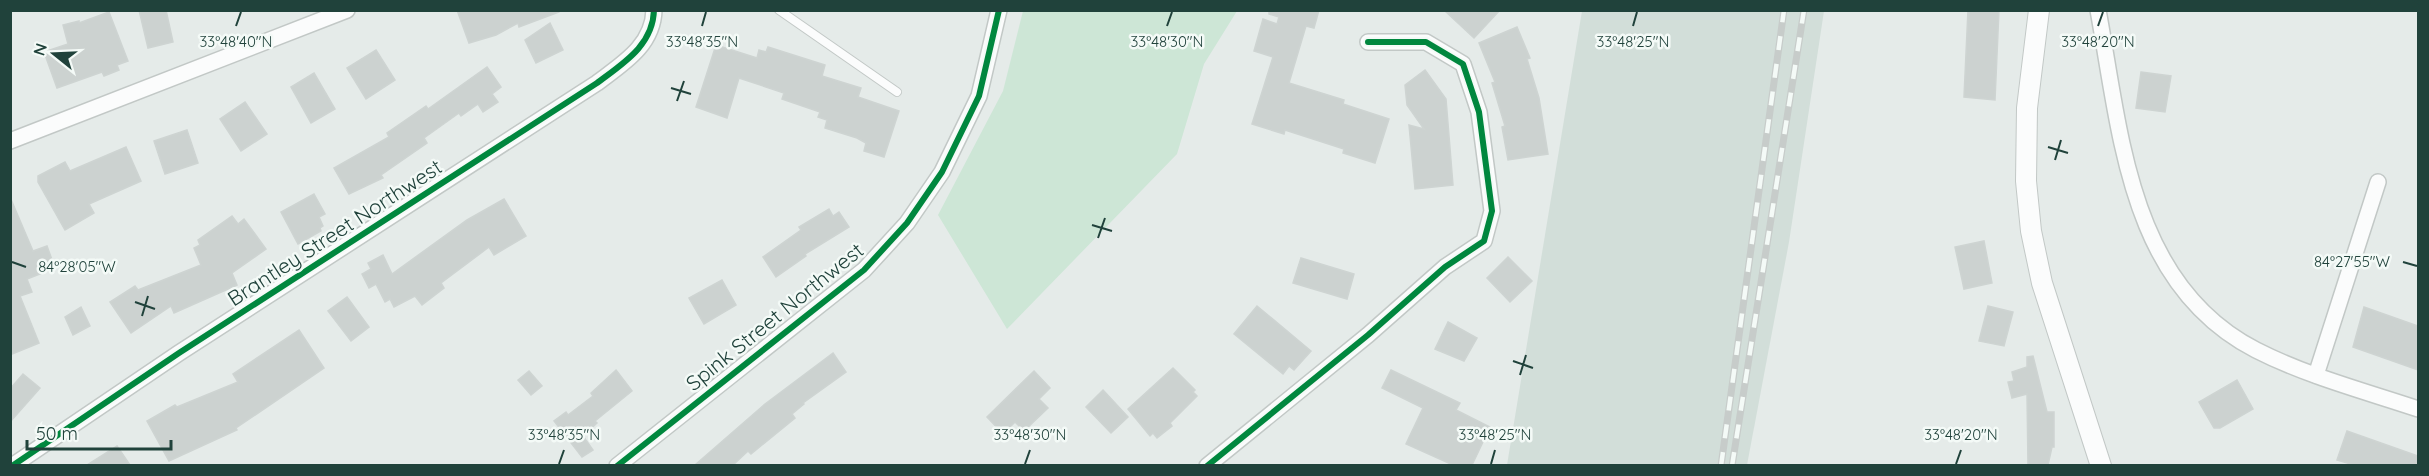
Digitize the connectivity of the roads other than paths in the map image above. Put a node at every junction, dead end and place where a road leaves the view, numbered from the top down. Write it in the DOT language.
graph roads {
  1 [pos="347,10"];
  2 [pos="654,10"];
  3 [pos="779,10"];
  4 [pos="999,10"];
  5 [pos="2039,10"];
  6 [pos="2098,10"];
  7 [pos="1368,42"];
  8 [pos="897,92"];
  9 [pos="10,141"];
  10 [pos="2378,182"];
  11 [pos="2316,375"];
  12 [pos="2418,409"];
  13 [pos="12,465"];
  14 [pos="617,465"];
  15 [pos="1207,465"];
  16 [pos="2101,465"];
  1 -- 9 [label="street"];
  2 -- 13 [label="street, Brantley Street Northwest"];
  3 -- 8 [label="lane"];
  4 -- 14 [label="street, Spink Street Northwest"];
  5 -- 16 [label="street"];
  6 -- 11 [label="street"];
  7 -- 15 [label="street"];
  10 -- 11 [label="street"];
  11 -- 12 [label="street"];
}
